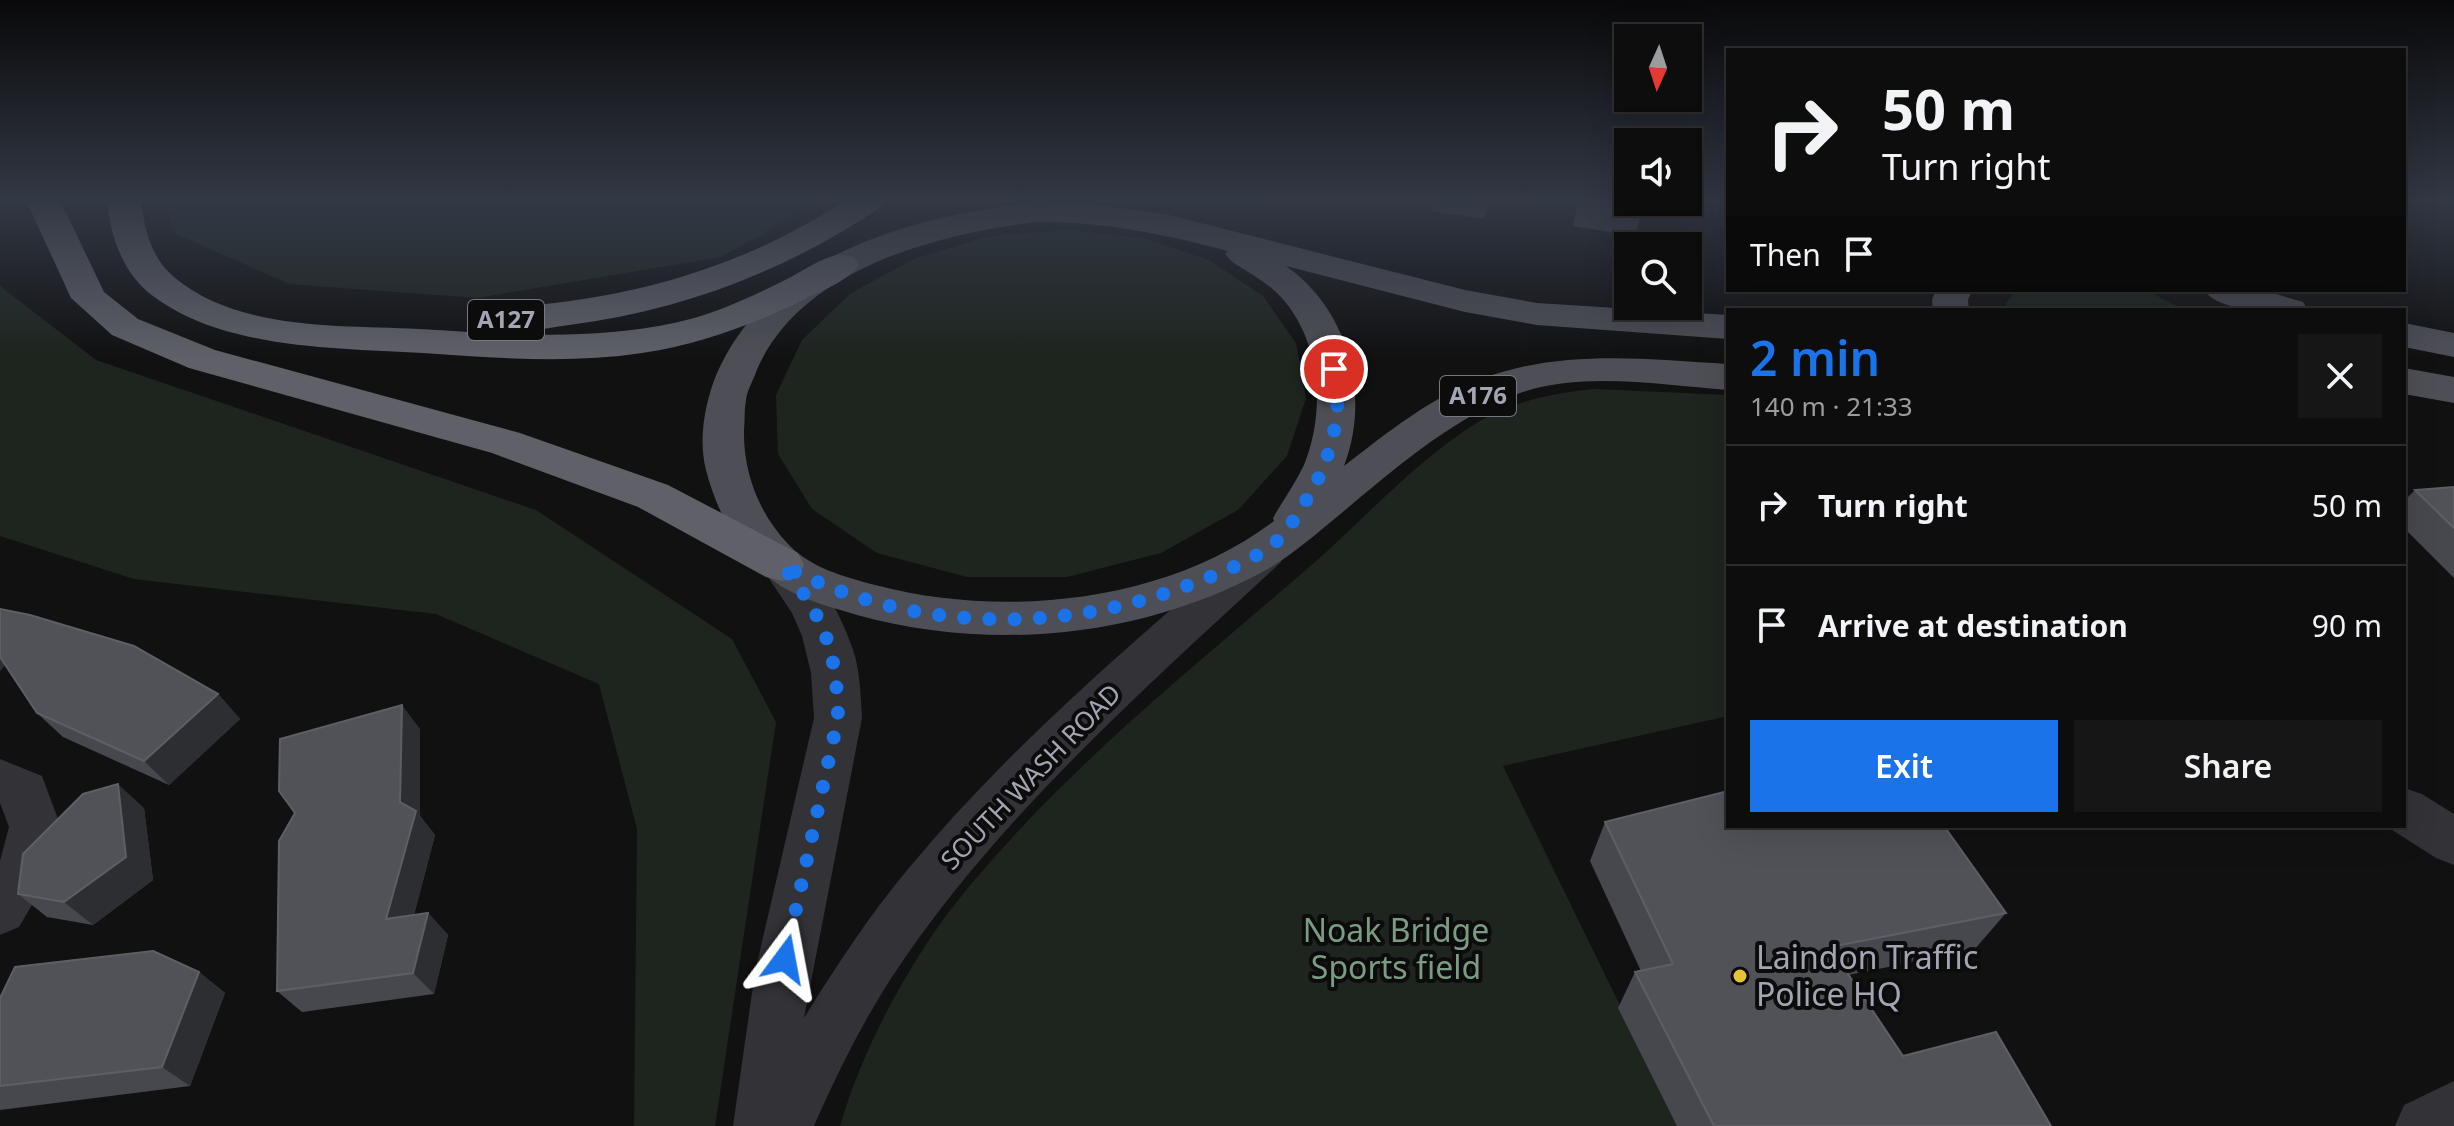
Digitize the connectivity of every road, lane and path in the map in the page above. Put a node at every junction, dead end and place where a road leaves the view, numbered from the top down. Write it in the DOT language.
graph roads {
  1 [pos="68,253"];
  2 [pos="137,253"];
  3 [pos="139,253"];
  4 [pos="776,253"];
  5 [pos="860,253"];
  6 [pos="868,253"];
  7 [pos="1240,253"];
  8 [pos="1276,253"];
  9 [pos="841,265"];
  10 [pos="2207,292"];
  11 [pos="2229,292"];
  12 [pos="2231,308"];
  13 [pos="2283,308"];
  14 [pos="1726,327"];
  15 [pos="2406,335"];
  16 [pos="2454,345"];
  17 [pos="1726,377"];
  18 [pos="2406,381"];
  19 [pos="2454,390"];
  20 [pos="1273,545"];
  21 [pos="782,565"];
  22 [pos="0,780"];
  23 [pos="2406,811"];
  24 [pos="2454,842"];
  25 [pos="0,910"];
  26 [pos="2454,1111"];
  27 [pos="763,1126"];
  28 [pos="783,1126"];
  29 [pos="2425,1126"];
  1 -- 21 [label="highway"];
  2 -- 9 [label="highway, A127"];
  3 -- 4 [label="highway, A127"];
  5 -- 9 [label="main road"];
  6 -- 9 [label="main road"];
  7 -- 20 [label="main road"];
  8 -- 14 [label="main road"];
  9 -- 21 [label="main road"];
  10 -- 12 [label="main road"];
  11 -- 13 [label="main road"];
  15 -- 16 [label="main road"];
  17 -- 20 [label="main road, A176"];
  18 -- 19 [label="main road"];
  20 -- 21 [label="main road"];
  20 -- 28 [label="street, SOUTH WASH ROAD"];
  21 -- 27 [label="street"];
  22 -- 25 [label="street"];
  23 -- 24 [label="street"];
  26 -- 29 [label="street"];
}
